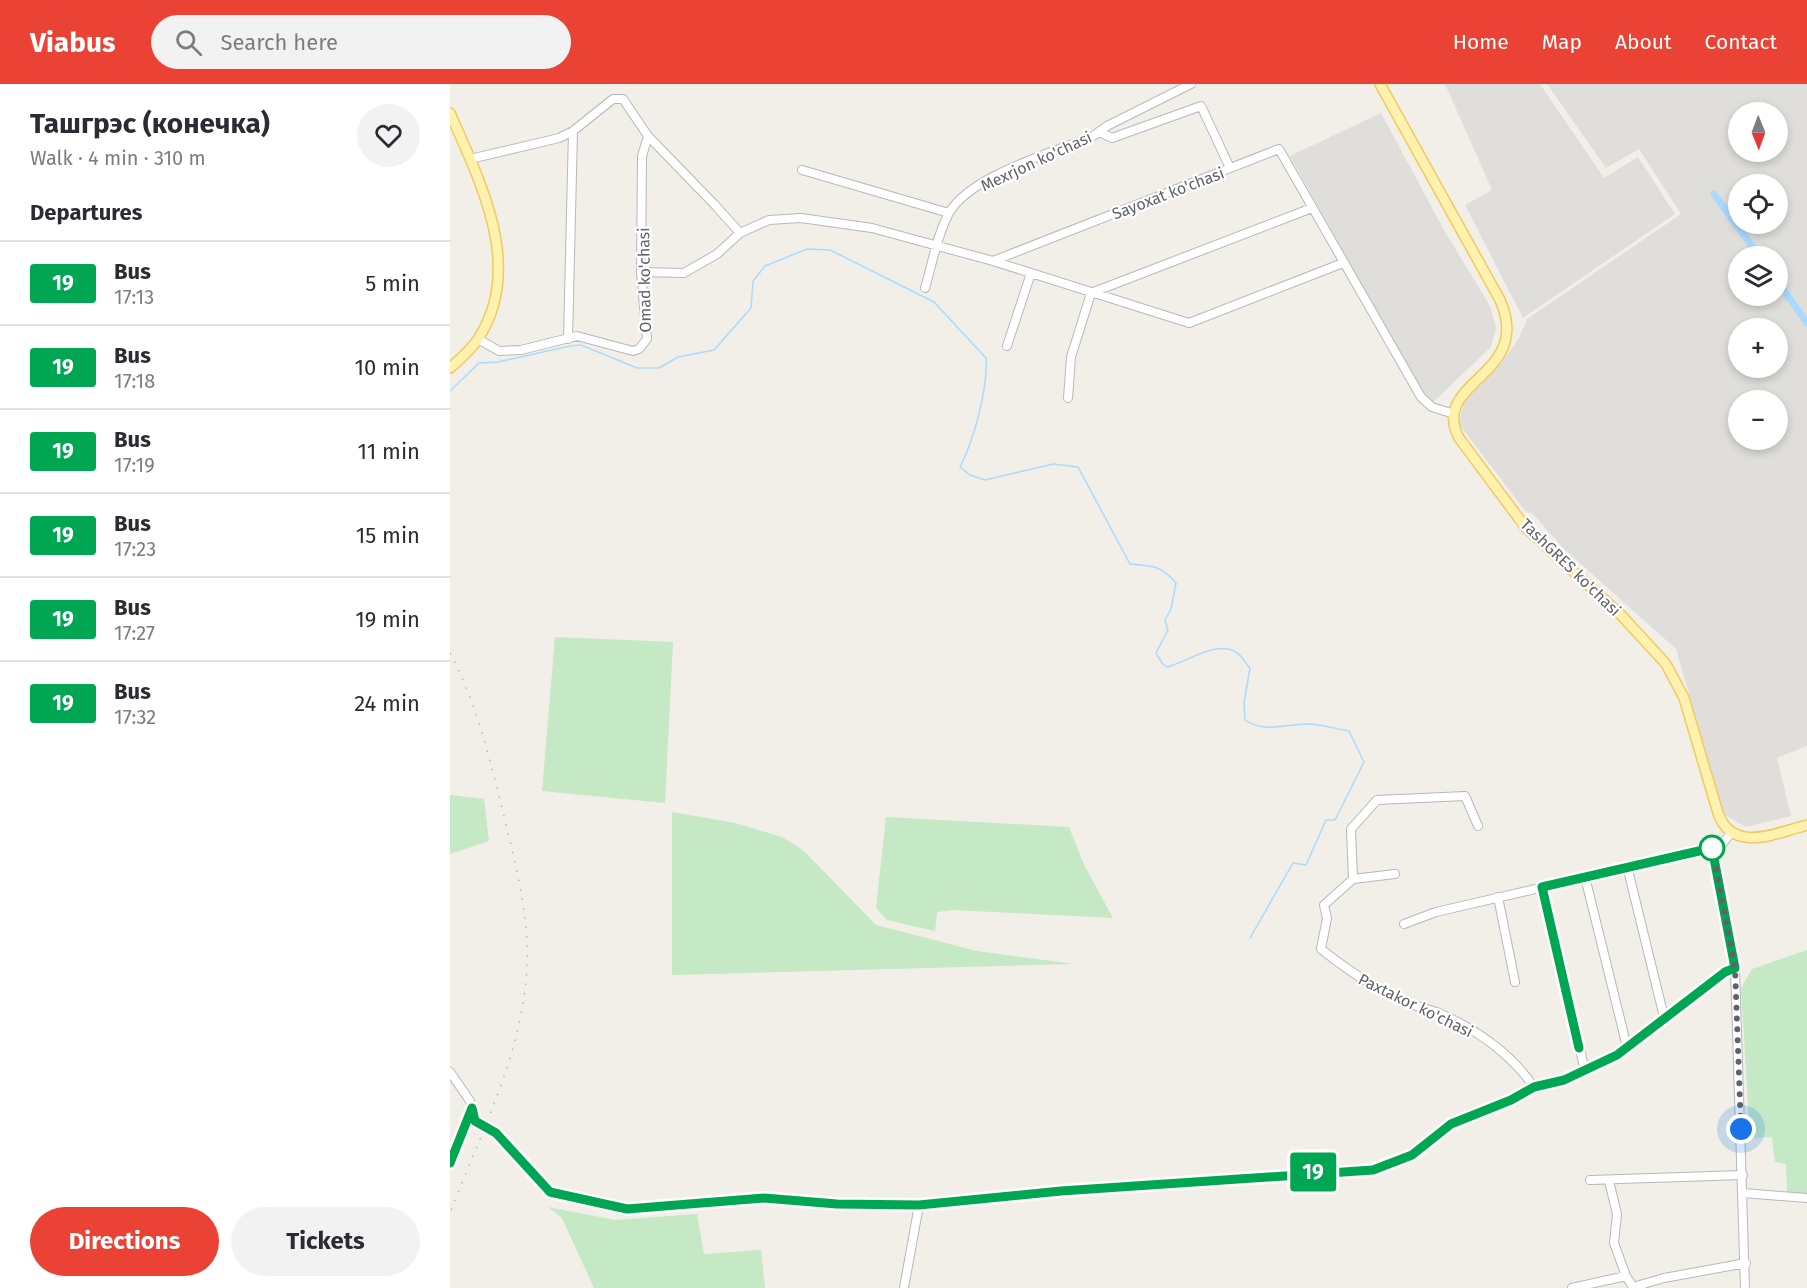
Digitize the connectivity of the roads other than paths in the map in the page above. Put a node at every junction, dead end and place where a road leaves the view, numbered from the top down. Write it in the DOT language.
graph roads {
  1 [pos="1191,84"];
  2 [pos="1380,84"];
  3 [pos="450,113"];
  4 [pos="573,131"];
  5 [pos="1099,132"];
  6 [pos="648,136"];
  7 [pos="470,159"];
  8 [pos="1230,168"];
  9 [pos="802,170"];
  10 [pos="1312,208"];
  11 [pos="949,213"];
  12 [pos="740,233"];
  13 [pos="938,246"];
  14 [pos="993,261"];
  15 [pos="1343,263"];
  16 [pos="641,272"];
  17 [pos="1031,273"];
  18 [pos="925,288"];
  19 [pos="1091,293"];
  20 [pos="478,339"];
  21 [pos="568,339"];
  22 [pos="1007,346"];
  23 [pos="450,369"];
  24 [pos="1068,398"];
  25 [pos="1454,414"];
  26 [pos="1807,825"];
  27 [pos="1478,826"];
  28 [pos="1731,833"];
  29 [pos="1712,848"];
  30 [pos="1628,866"];
  31 [pos="1395,874"];
  32 [pos="1585,877"];
  33 [pos="1353,879"];
  34 [pos="1542,887"];
  35 [pos="1498,897"];
  36 [pos="1404,924"];
  37 [pos="1735,968"];
  38 [pos="1515,982"];
  39 [pos="1664,1017"];
  40 [pos="1628,1047"];
  41 [pos="1585,1071"];
  42 [pos="450,1072"];
  43 [pos="1534,1087"];
  44 [pos="472,1108"];
  45 [pos="450,1163"];
  46 [pos="1743,1175"];
  47 [pos="1590,1180"];
  48 [pos="1609,1181"];
  49 [pos="1743,1193"];
  50 [pos="1807,1200"];
  51 [pos="919,1205"];
  52 [pos="1746,1263"];
  53 [pos="1626,1276"];
  54 [pos="904,1288"];
  55 [pos="1572,1288"];
  56 [pos="1634,1288"];
  57 [pos="1745,1288"];
  1 -- 5 [label="street, Mexrjon ko'chasi"];
  2 -- 25 [label="main road"];
  3 -- 7 [label="main road"];
  4 -- 6 [label="street"];
  4 -- 7 [label="street"];
  4 -- 21 [label="street"];
  5 -- 8 [label="street"];
  5 -- 11 [label="street, Mexrjon ko'chasi"];
  6 -- 12 [label="street"];
  6 -- 16 [label="street, Omad ko'chasi"];
  7 -- 20 [label="main road"];
  8 -- 10 [label="street, Sayoxat ko'chasi"];
  8 -- 14 [label="street, Sayoxat ko'chasi"];
  9 -- 11 [label="street"];
  10 -- 15 [label="street, Sayoxat ko'chasi"];
  10 -- 19 [label="street"];
  11 -- 13 [label="street, Mexrjon ko'chasi"];
  12 -- 13 [label="street"];
  12 -- 16 [label="street"];
  13 -- 14 [label="street"];
  13 -- 18 [label="street, Mexrjon ko'chasi"];
  14 -- 17 [label="street"];
  15 -- 19 [label="street"];
  15 -- 25 [label="street, Sayoxat ko'chasi"];
  16 -- 21 [label="street, Omad ko'chasi"];
  17 -- 19 [label="street"];
  17 -- 22 [label="street"];
  19 -- 24 [label="street"];
  20 -- 21 [label="street, Omad ko'chasi"];
  20 -- 23 [label="main road"];
  25 -- 28 [label="main road, TashGRES ko'chasi"];
  26 -- 28 [label="main road"];
  27 -- 33 [label="street"];
  28 -- 29 [label="street"];
  29 -- 30 [label="street"];
  29 -- 37 [label="street"];
  30 -- 32 [label="street"];
  30 -- 39 [label="street"];
  31 -- 33 [label="street"];
  32 -- 34 [label="street"];
  32 -- 40 [label="street"];
  33 -- 43 [label="street, Paxtakor ko'chasi"];
  34 -- 35 [label="street"];
  34 -- 41 [label="street"];
  35 -- 36 [label="street"];
  35 -- 38 [label="street"];
  37 -- 39 [label="street"];
  37 -- 46 [label="street"];
  39 -- 40 [label="street"];
  40 -- 41 [label="street"];
  41 -- 43 [label="street"];
  42 -- 44 [label="street"];
  43 -- 51 [label="street"];
  44 -- 45 [label="street"];
  44 -- 51 [label="street"];
  46 -- 48 [label="street"];
  46 -- 49 [label="street"];
  47 -- 48 [label="street"];
  48 -- 53 [label="street"];
  49 -- 50 [label="street"];
  49 -- 52 [label="street"];
  51 -- 54 [label="street"];
  52 -- 56 [label="street"];
  52 -- 57 [label="street"];
  53 -- 55 [label="street"];
  53 -- 56 [label="street"];
}
